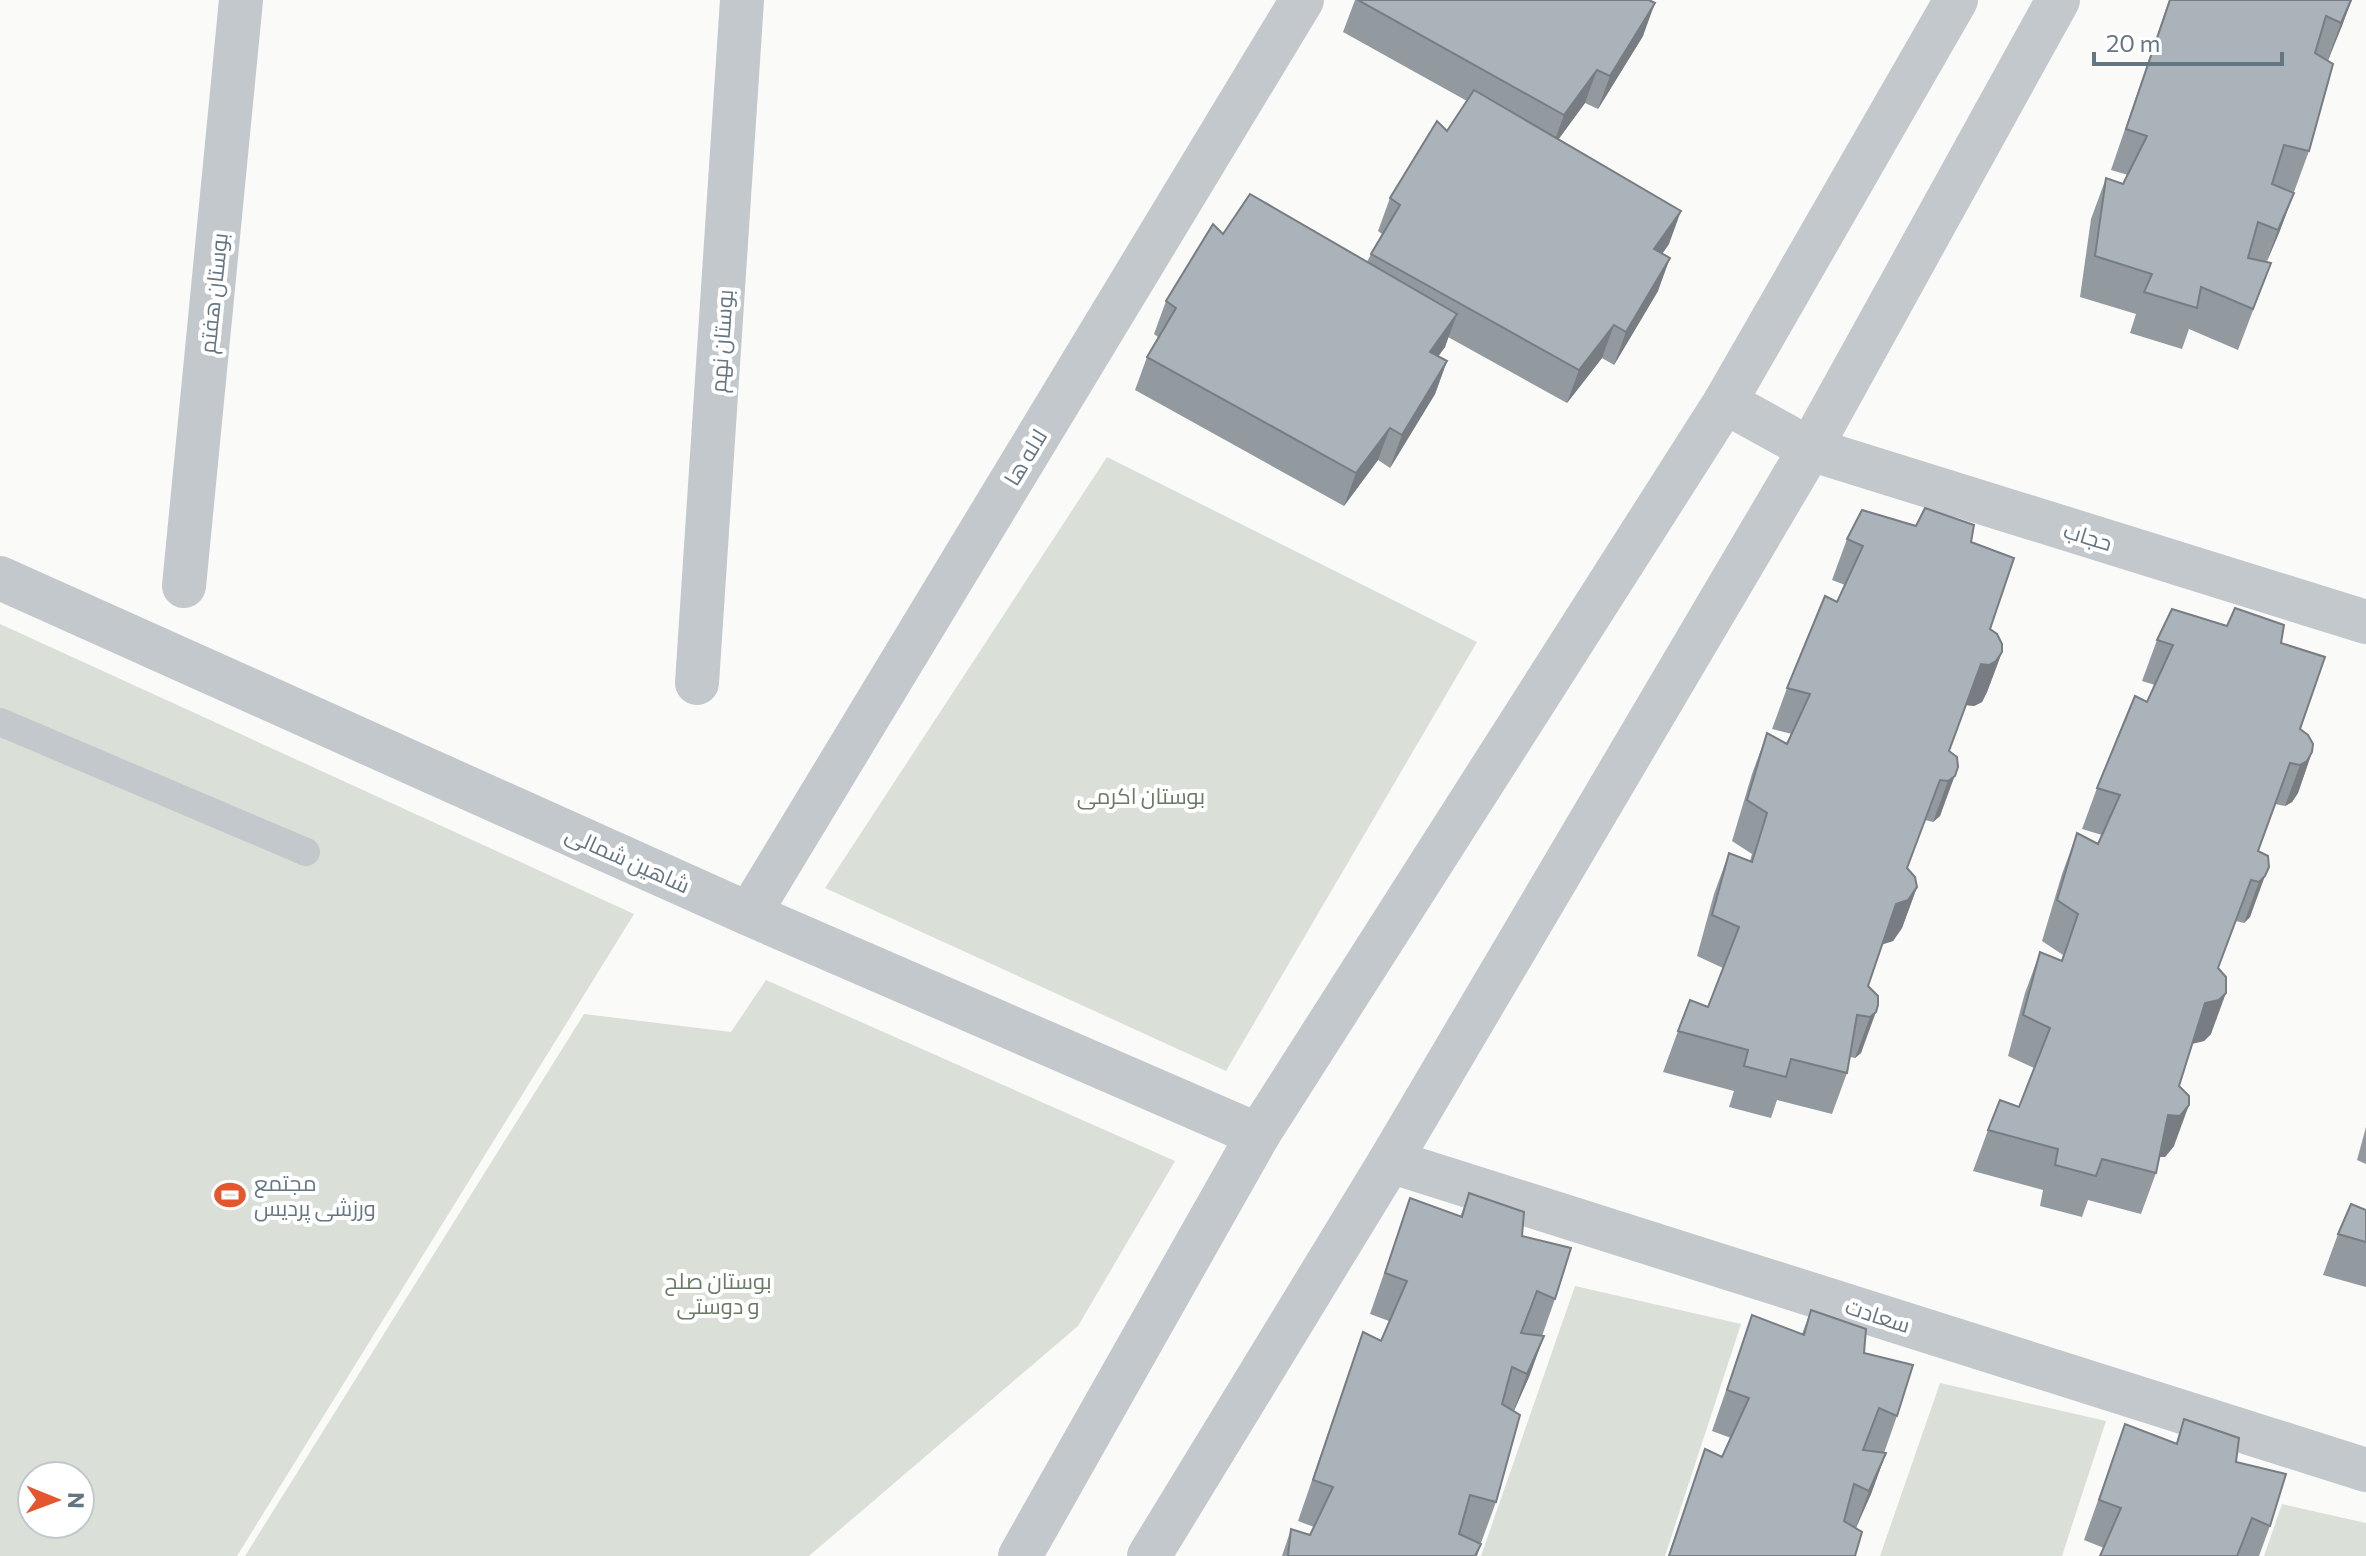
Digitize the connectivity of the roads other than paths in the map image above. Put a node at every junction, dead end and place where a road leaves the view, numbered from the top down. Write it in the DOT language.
graph roads {
  1 [pos="241,0"];
  2 [pos="742,0"];
  3 [pos="1302,0"];
  4 [pos="1956,0"];
  5 [pos="2058,0"];
  6 [pos="1725,402"];
  7 [pos="1810,449"];
  8 [pos="0,578"];
  9 [pos="184,586"];
  10 [pos="2366,622"];
  11 [pos="697,683"];
  12 [pos="0,722"];
  13 [pos="306,852"];
  14 [pos="749,914"];
  15 [pos="1258,1135"];
  16 [pos="1390,1161"];
  17 [pos="2366,1470"];
  18 [pos="1020,1556"];
  19 [pos="1149,1556"];
  1 -- 9 [label="street, بوستان هفتم"];
  2 -- 11 [label="street, بوستان نهم"];
  3 -- 14 [label="street, لاله ها"];
  4 -- 6 [label="street"];
  5 -- 7 [label="street"];
  6 -- 7 [label="street, حجاب"];
  6 -- 15 [label="street"];
  7 -- 10 [label="street, حجاب"];
  7 -- 16 [label="street"];
  8 -- 14 [label="street, شاهین شمالی"];
  12 -- 13 [label="lane"];
  14 -- 15 [label="street, شاهین شمالی"];
  15 -- 18 [label="street"];
  16 -- 17 [label="street, سعادت"];
  16 -- 19 [label="street"];
}
